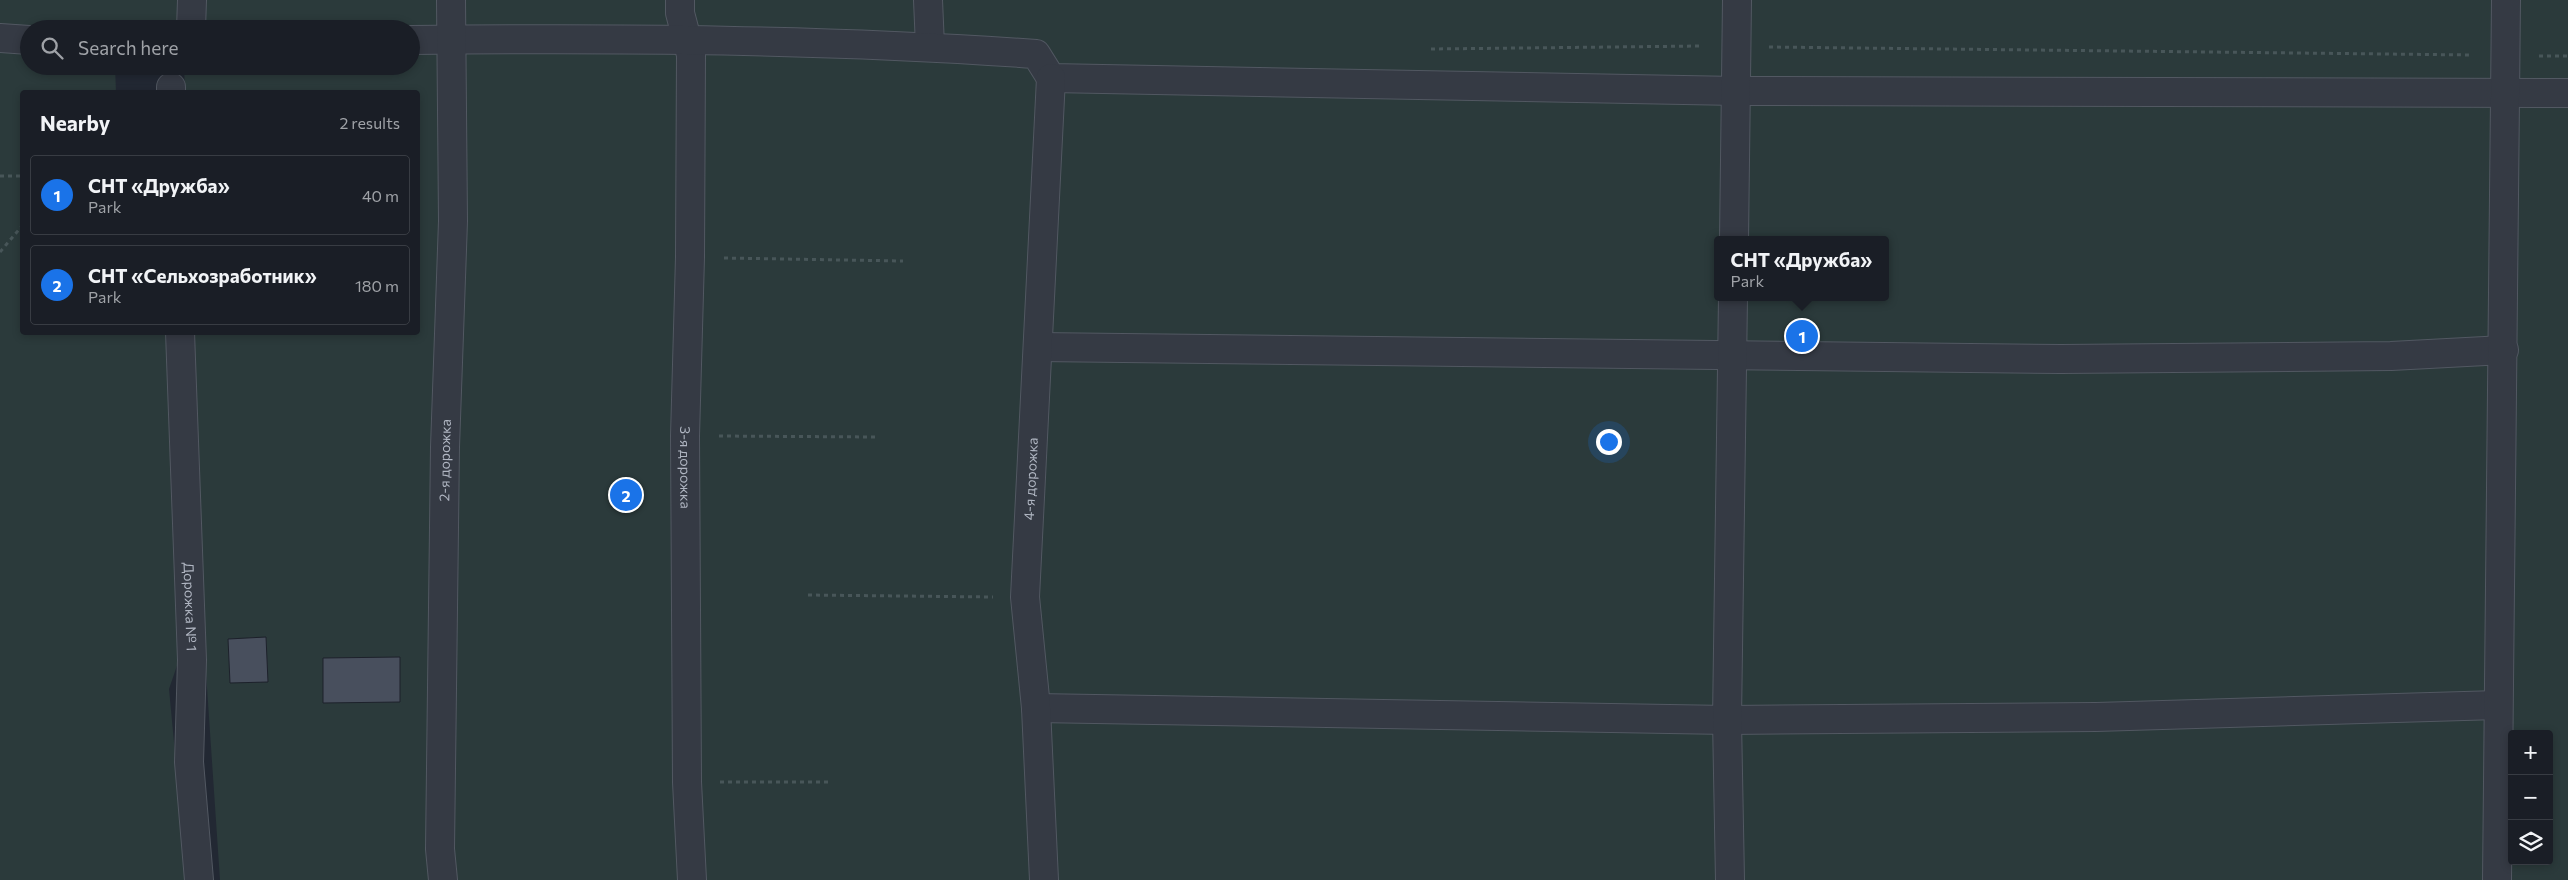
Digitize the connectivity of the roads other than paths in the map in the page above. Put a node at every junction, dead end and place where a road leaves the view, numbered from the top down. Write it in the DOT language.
graph roads {
  1 [pos="192,0"];
  2 [pos="451,0"];
  3 [pos="680,0"];
  4 [pos="928,0"];
  5 [pos="1738,0"];
  6 [pos="2506,0"];
  7 [pos="191,20"];
  8 [pos="0,38"];
  9 [pos="20,39"];
  10 [pos="451,39"];
  11 [pos="420,40"];
  12 [pos="930,46"];
  13 [pos="689,48"];
  14 [pos="1051,78"];
  15 [pos="1737,91"];
  16 [pos="2505,92"];
  17 [pos="2568,93"];
  18 [pos="1734,236"];
  19 [pos="1733,301"];
  20 [pos="180,335"];
  21 [pos="1038,347"];
  22 [pos="2504,350"];
  23 [pos="1732,355"];
  24 [pos="2498,705"];
  25 [pos="1036,708"];
  26 [pos="1727,720"];
  27 [pos="199,880"];
  28 [pos="443,880"];
  29 [pos="692,880"];
  30 [pos="1044,880"];
  31 [pos="1730,880"];
  32 [pos="2496,880"];
  1 -- 7 [label="street"];
  2 -- 10 [label="street, 2-я дорожка"];
  3 -- 13 [label="street, 3-я дорожка"];
  4 -- 12 [label="street"];
  5 -- 15 [label="street"];
  6 -- 16 [label="street"];
  8 -- 9 [label="street"];
  10 -- 11 [label="street"];
  10 -- 13 [label="street"];
  10 -- 28 [label="street, 2-я дорожка"];
  12 -- 13 [label="street"];
  12 -- 14 [label="street"];
  13 -- 29 [label="street, 3-я дорожка"];
  14 -- 15 [label="street"];
  14 -- 21 [label="street, 4-я дорожка"];
  15 -- 16 [label="street"];
  15 -- 18 [label="street"];
  16 -- 17 [label="street"];
  16 -- 22 [label="street"];
  19 -- 23 [label="street"];
  20 -- 27 [label="street, Дорожка № 1"];
  21 -- 23 [label="street"];
  21 -- 25 [label="street, 4-я дорожка"];
  22 -- 23 [label="street"];
  22 -- 24 [label="street"];
  23 -- 26 [label="street"];
  24 -- 26 [label="street"];
  24 -- 32 [label="street"];
  25 -- 26 [label="street"];
  25 -- 30 [label="street, 4-я дорожка"];
  26 -- 31 [label="street"];
}
